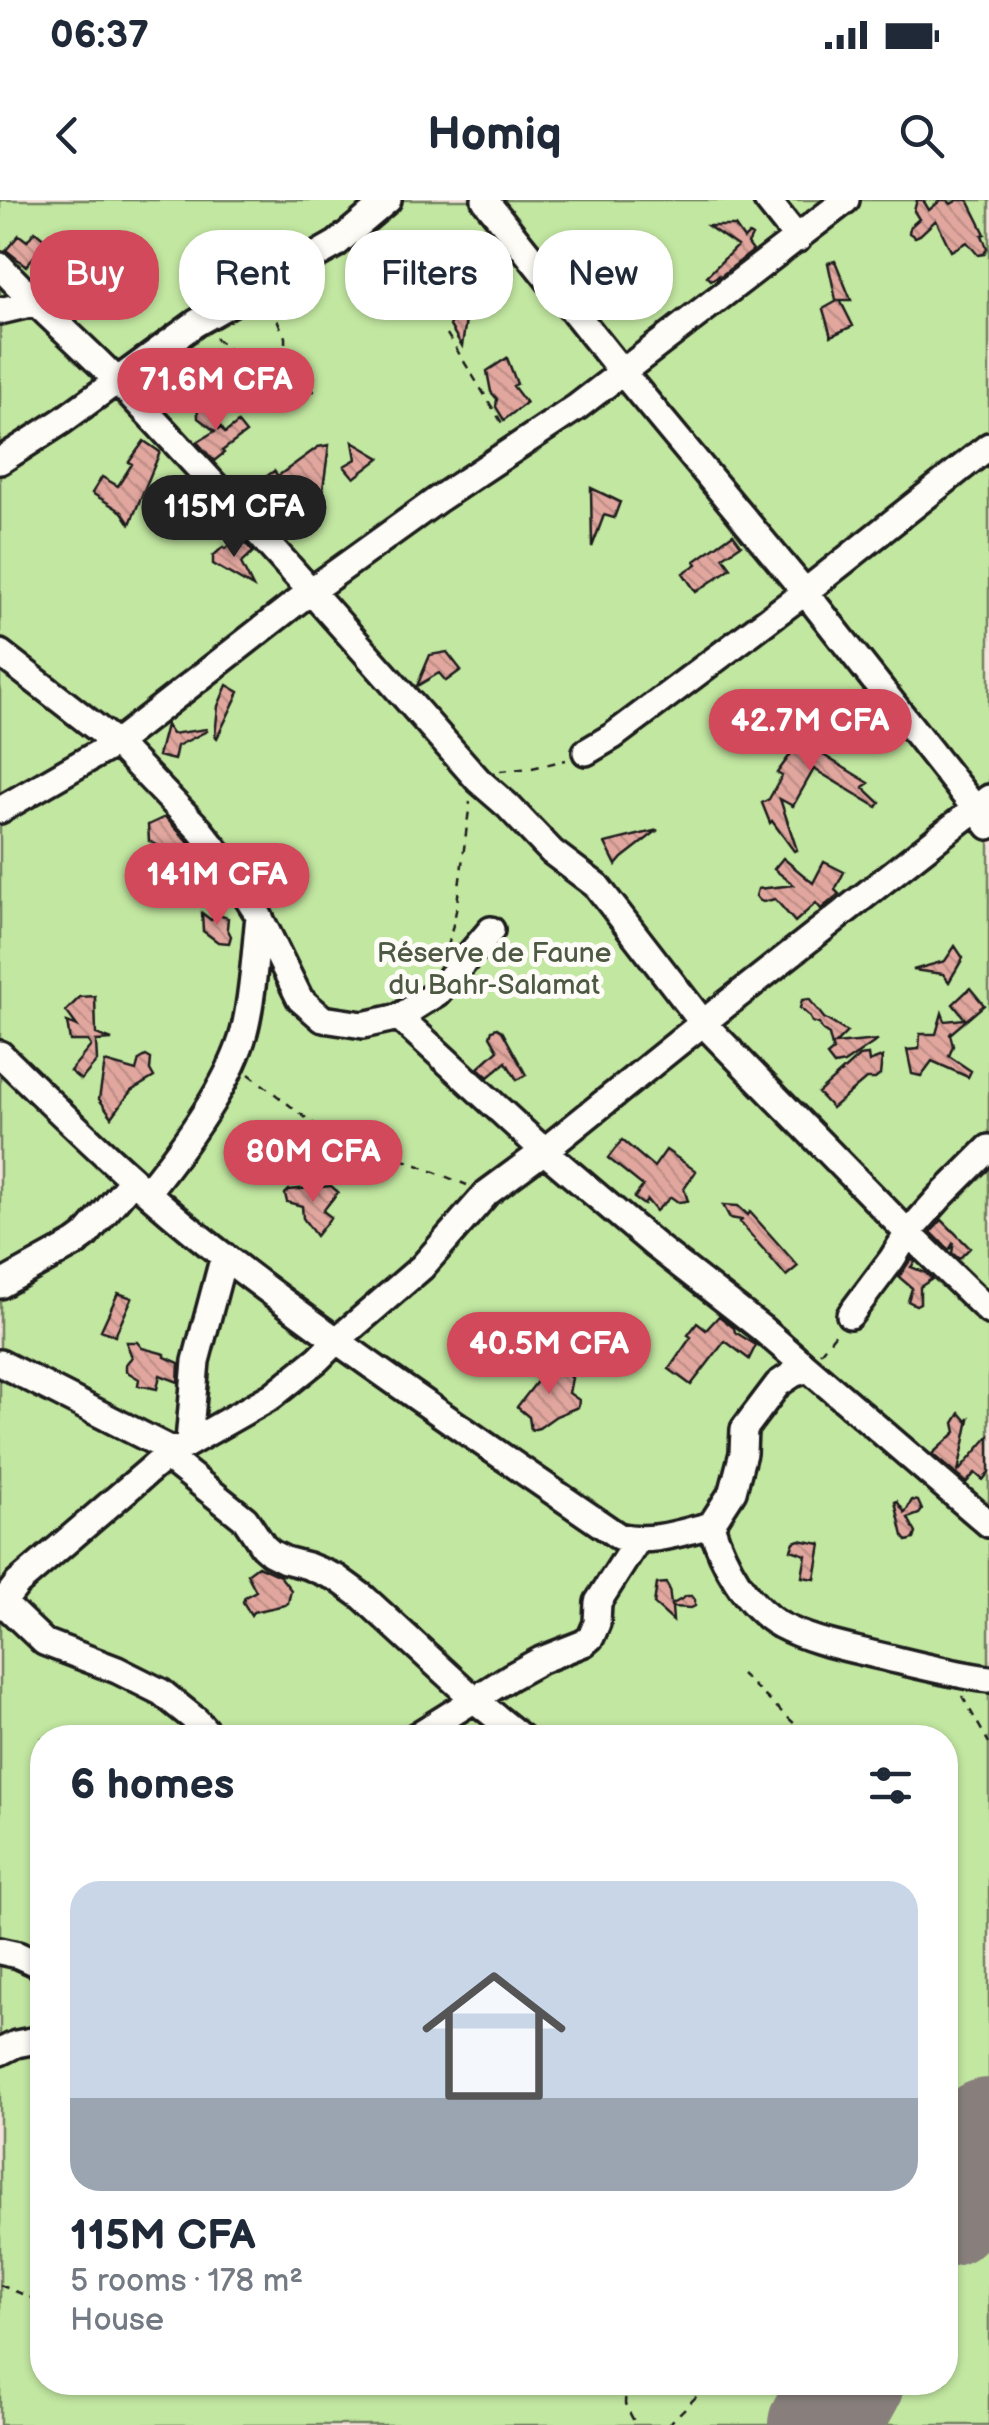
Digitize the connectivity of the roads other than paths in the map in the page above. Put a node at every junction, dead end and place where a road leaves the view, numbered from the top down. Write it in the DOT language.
graph roads {
  1 [pos="388,200"];
  2 [pos="485,200"];
  3 [pos="767,200"];
  4 [pos="846,200"];
  5 [pos="798,239"];
  6 [pos="0,266"];
  7 [pos="30,299"];
  8 [pos="30,304"];
  9 [pos="0,311"];
  10 [pos="52,320"];
  11 [pos="623,372"];
  12 [pos="116,380"];
  13 [pos="988,449"];
  14 [pos="0,461"];
  15 [pos="312,590"];
  16 [pos="805,592"];
  17 [pos="0,653"];
  18 [pos="116,743"];
  19 [pos="586,752"];
  20 [pos="0,810"];
  21 [pos="984,811"];
  22 [pos="259,916"];
  23 [pos="491,930"];
  24 [pos="399,1017"];
  25 [pos="703,1022"];
  26 [pos="0,1054"];
  27 [pos="989,1148"];
  28 [pos="544,1152"];
  29 [pos="140,1186"];
  30 [pos="908,1233"];
  31 [pos="224,1256"];
  32 [pos="0,1286"];
  33 [pos="989,1311"];
  34 [pos="850,1315"];
  35 [pos="336,1340"];
  36 [pos="0,1363"];
  37 [pos="808,1369"];
  38 [pos="176,1450"];
  39 [pos="989,1524"];
  40 [pos="711,1525"];
  41 [pos="637,1540"];
  42 [pos="1,1603"];
  43 [pos="989,1679"];
  44 [pos="475,1700"];
  45 [pos="201,1725"];
  46 [pos="434,1725"];
  47 [pos="506,1725"];
  48 [pos="0,1951"];
  49 [pos="30,1959"];
  50 [pos="30,2034"];
  51 [pos="8,2048"];
  1 -- 12 [label="street"];
  2 -- 11 [label="street"];
  3 -- 5 [label="street"];
  4 -- 5 [label="street"];
  5 -- 11 [label="street"];
  6 -- 7 [label="street"];
  8 -- 9 [label="street"];
  10 -- 12 [label="street"];
  11 -- 15 [label="street"];
  11 -- 16 [label="street"];
  12 -- 14 [label="street"];
  12 -- 15 [label="street"];
  13 -- 16 [label="street"];
  15 -- 18 [label="street"];
  15 -- 25 [label="street"];
  16 -- 19 [label="street"];
  16 -- 21 [label="street"];
  17 -- 18 [label="street"];
  18 -- 20 [label="street"];
  18 -- 22 [label="street"];
  21 -- 25 [label="street"];
  22 -- 24 [label="street"];
  22 -- 29 [label="street"];
  23 -- 24 [label="street"];
  24 -- 28 [label="street"];
  25 -- 28 [label="street"];
  25 -- 30 [label="street"];
  26 -- 29 [label="street"];
  27 -- 30 [label="street"];
  28 -- 35 [label="street"];
  28 -- 37 [label="street"];
  29 -- 31 [label="street"];
  29 -- 32 [label="street"];
  30 -- 33 [label="street"];
  30 -- 34 [label="street"];
  31 -- 35 [label="street"];
  31 -- 38 [label="street"];
  35 -- 38 [label="street"];
  35 -- 41 [label="street"];
  36 -- 38 [label="street"];
  37 -- 39 [label="street"];
  37 -- 40 [label="street"];
  38 -- 42 [label="street"];
  38 -- 44 [label="street"];
  40 -- 41 [label="street"];
  40 -- 43 [label="street"];
  41 -- 44 [label="street"];
  42 -- 45 [label="street"];
  44 -- 46 [label="street"];
  44 -- 47 [label="street"];
  48 -- 49 [label="street"];
  50 -- 51 [label="street"];
}
